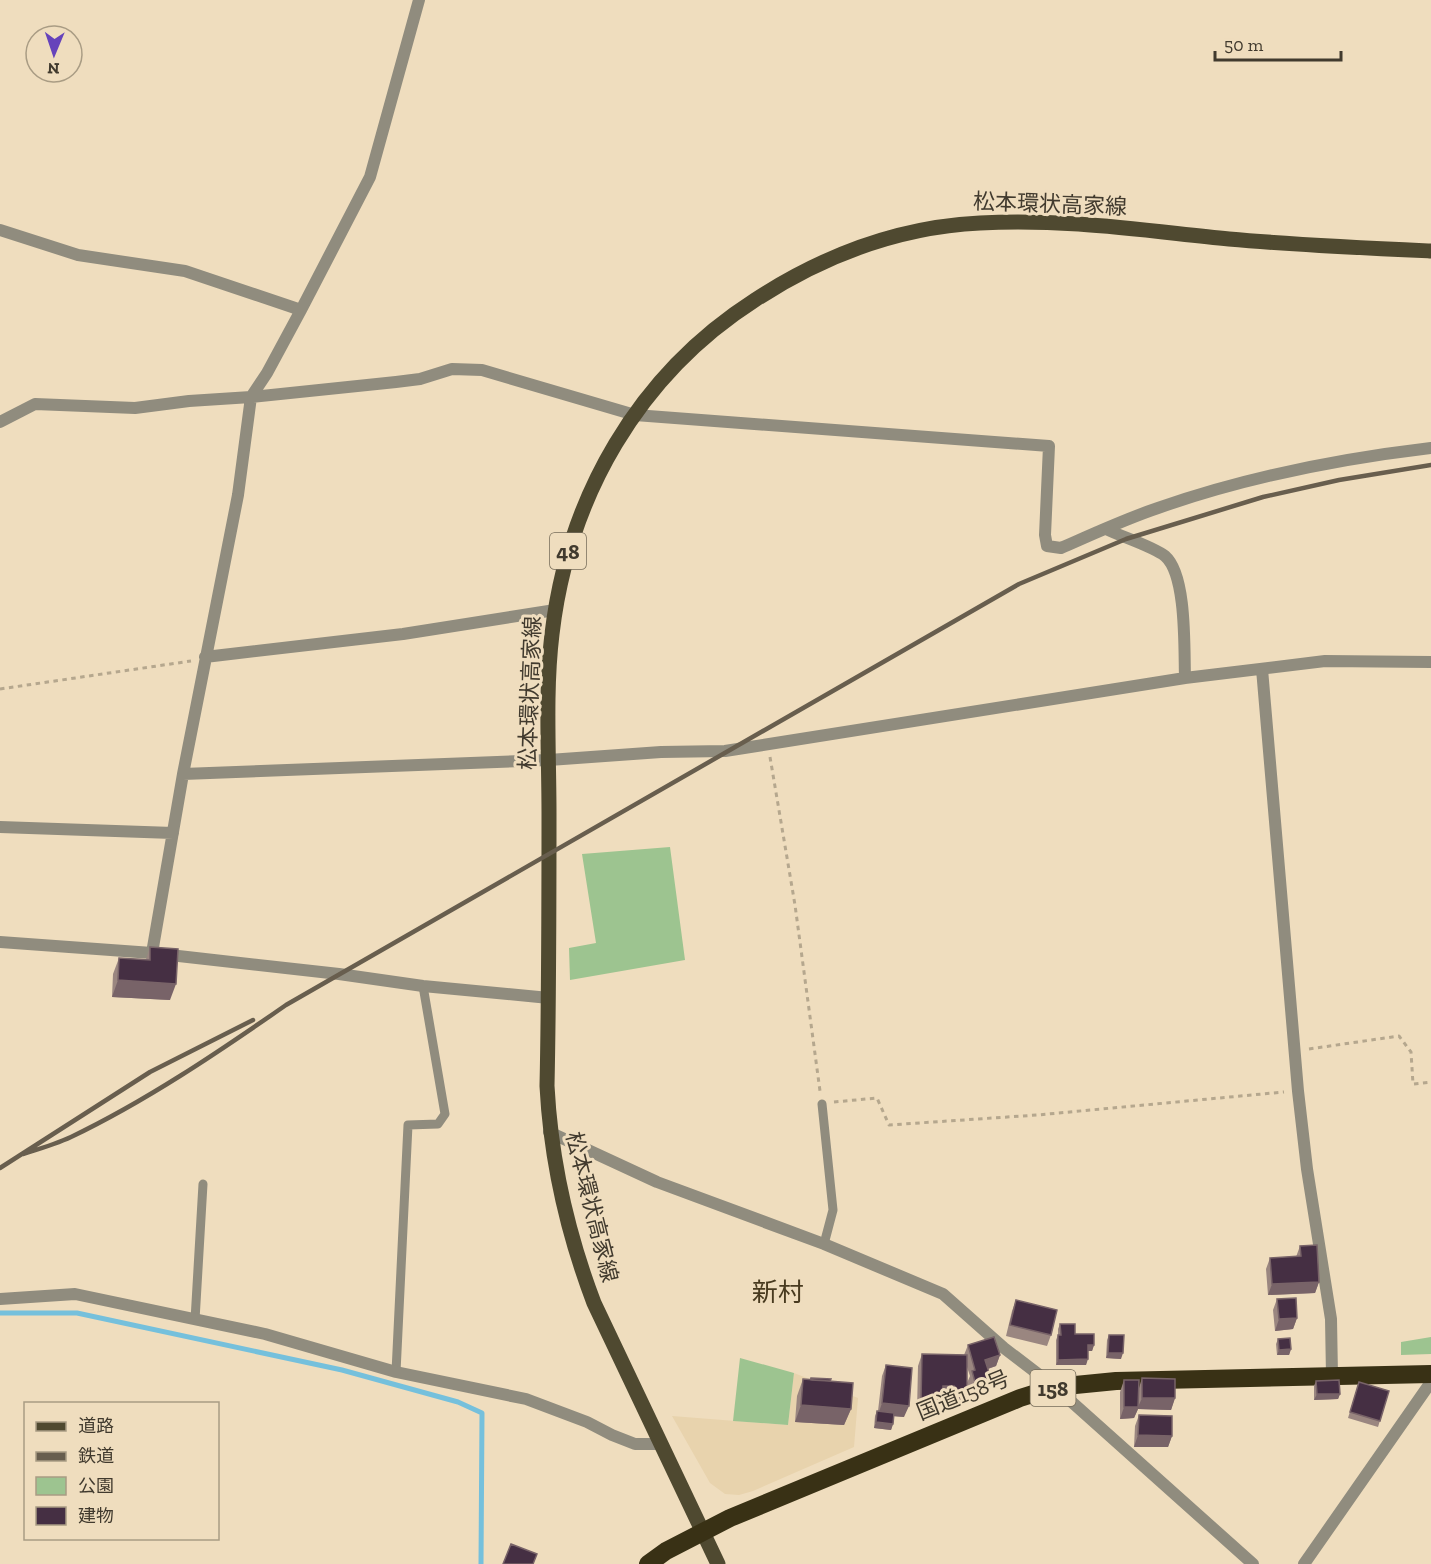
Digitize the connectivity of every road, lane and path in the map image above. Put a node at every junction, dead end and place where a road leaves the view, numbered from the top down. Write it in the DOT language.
graph roads {
  1 [pos="419,0"];
  2 [pos="0,230"];
  3 [pos="1431,251"];
  4 [pos="302,310"];
  5 [pos="251,397"];
  6 [pos="635,415"];
  7 [pos="0,422"];
  8 [pos="1431,448"];
  9 [pos="1106,529"];
  10 [pos="555,610"];
  11 [pos="205,658"];
  12 [pos="1431,662"];
  13 [pos="1262,669"];
  14 [pos="1185,678"];
  15 [pos="0,688"];
  16 [pos="768,746"];
  17 [pos="549,760"];
  18 [pos="183,774"];
  19 [pos="0,827"];
  20 [pos="173,833"];
  21 [pos="1,946"];
  22 [pos="152,953"];
  23 [pos="423,986"];
  24 [pos="549,998"];
  25 [pos="1296,1050"];
  26 [pos="1431,1082"];
  27 [pos="1298,1091"];
  28 [pos="822,1104"];
  29 [pos="549,1132"];
  30 [pos="203,1184"];
  31 [pos="824,1244"];
  32 [pos="0,1299"];
  33 [pos="195,1320"];
  34 [pos="396,1372"];
  35 [pos="1431,1374"];
  36 [pos="1332,1376"];
  37 [pos="1431,1382"];
  38 [pos="1055,1387"];
  39 [pos="661,1444"];
  40 [pos="702,1531"];
  41 [pos="648,1564"];
  42 [pos="718,1564"];
  43 [pos="1253,1564"];
  44 [pos="1304,1564"];
  1 -- 4 [label="street"];
  2 -- 4 [label="street"];
  3 -- 6 [label="main road, 松本環状高家線 / 48"];
  4 -- 5 [label="street"];
  5 -- 6 [label="street"];
  5 -- 7 [label="street"];
  5 -- 11 [label="street"];
  6 -- 9 [label="street"];
  6 -- 10 [label="main road, 松本環状高家線 / 48"];
  8 -- 9 [label="street"];
  9 -- 14 [label="street"];
  10 -- 11 [label="street"];
  10 -- 17 [label="main road, 松本環状高家線 / 48"];
  11 -- 15 [label="path"];
  11 -- 18 [label="street"];
  12 -- 13 [label="street"];
  13 -- 14 [label="street"];
  13 -- 25 [label="street"];
  14 -- 16 [label="street"];
  16 -- 17 [label="street"];
  16 -- 28 [label="path"];
  17 -- 18 [label="street"];
  17 -- 24 [label="main road, 松本環状高家線 / 48"];
  18 -- 20 [label="street"];
  19 -- 20 [label="street"];
  20 -- 22 [label="street"];
  21 -- 22 [label="street"];
  22 -- 23 [label="street"];
  23 -- 24 [label="street"];
  23 -- 34 [label="lane"];
  24 -- 29 [label="main road, 松本環状高家線 / 48"];
  25 -- 26 [label="path"];
  25 -- 27 [label="street"];
  27 -- 28 [label="path"];
  27 -- 36 [label="street"];
  28 -- 31 [label="lane"];
  29 -- 31 [label="street"];
  29 -- 39 [label="main road, 松本環状高家線 / 48"];
  30 -- 33 [label="lane"];
  31 -- 38 [label="street"];
  32 -- 33 [label="street"];
  33 -- 34 [label="street"];
  34 -- 39 [label="street"];
  35 -- 36 [label="highway, 国道158号 / 158"];
  36 -- 38 [label="highway, 国道158号 / 158"];
  37 -- 44 [label="street"];
  38 -- 40 [label="highway, 国道158号 / 158"];
  38 -- 43 [label="street"];
  39 -- 40 [label="main road, 松本環状高家線 / 48"];
  40 -- 41 [label="highway, 国道158号 / 158"];
  40 -- 42 [label="main road, 松本環状高家線 / 48"];
}
